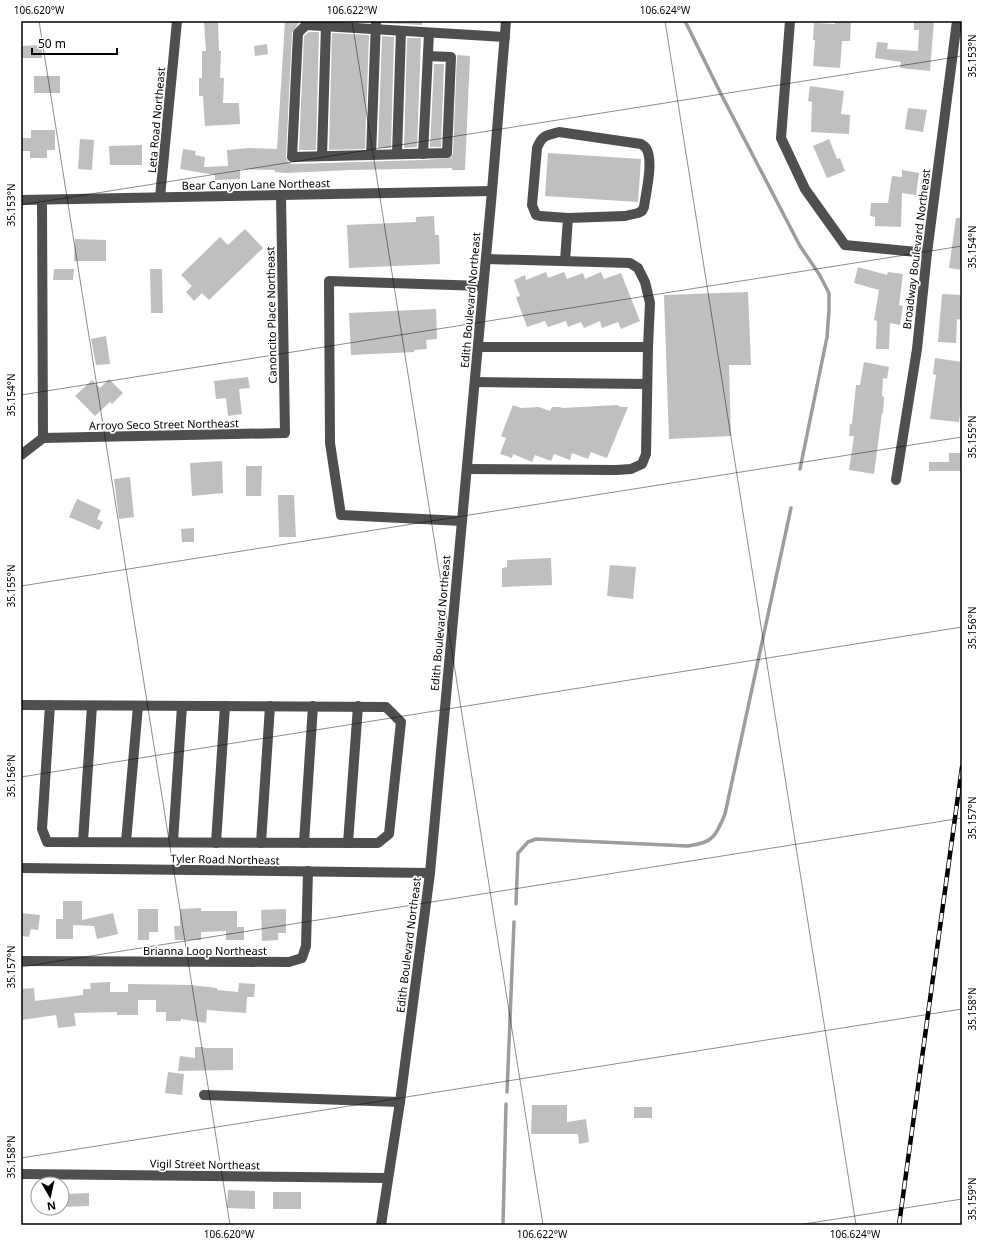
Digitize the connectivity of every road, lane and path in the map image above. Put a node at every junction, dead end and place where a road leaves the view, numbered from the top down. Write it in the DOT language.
graph roads {
  1 [pos="177,21"];
  2 [pos="506,21"];
  3 [pos="790,21"];
  4 [pos="957,21"];
  5 [pos="306,23"];
  6 [pos="348,24"];
  7 [pos="376,25"];
  8 [pos="326,26"];
  9 [pos="401,31"];
  10 [pos="429,33"];
  11 [pos="504,37"];
  12 [pos="428,56"];
  13 [pos="397,154"];
  14 [pos="423,154"];
  15 [pos="371,155"];
  16 [pos="322,156"];
  17 [pos="492,191"];
  18 [pos="281,195"];
  19 [pos="160,198"];
  20 [pos="21,200"];
  21 [pos="42,200"];
  22 [pos="568,218"];
  23 [pos="927,253"];
  24 [pos="486,259"];
  25 [pos="565,261"];
  26 [pos="483,286"];
  27 [pos="648,347"];
  28 [pos="478,348"];
  29 [pos="475,382"];
  30 [pos="647,384"];
  31 [pos="285,433"];
  32 [pos="43,438"];
  33 [pos="21,455"];
  34 [pos="467,469"];
  35 [pos="896,480"];
  36 [pos="462,521"];
  37 [pos="21,705"];
  38 [pos="50,705"];
  39 [pos="92,706"];
  40 [pos="138,706"];
  41 [pos="182,706"];
  42 [pos="225,706"];
  43 [pos="270,706"];
  44 [pos="313,706"];
  45 [pos="358,706"];
  46 [pos="83,842"];
  47 [pos="126,842"];
  48 [pos="173,842"];
  49 [pos="216,843"];
  50 [pos="261,843"];
  51 [pos="304,843"];
  52 [pos="348,843"];
  53 [pos="21,868"];
  54 [pos="308,872"];
  55 [pos="430,873"];
  56 [pos="21,961"];
  57 [pos="204,1095"];
  58 [pos="400,1102"];
  59 [pos="21,1174"];
  60 [pos="388,1178"];
  61 [pos="381,1225"];
  1 -- 19 [label="street, Leta Road Northeast"];
  2 -- 11 [label="street, Edith Boulevard Northeast"];
  3 -- 23 [label="street"];
  4 -- 23 [label="street, Broadway Boulevard Northeast"];
  5 -- 8 [label="street"];
  5 -- 16 [label="street"];
  6 -- 7 [label="street"];
  6 -- 8 [label="street"];
  7 -- 9 [label="street"];
  7 -- 15 [label="street"];
  8 -- 16 [label="street"];
  9 -- 10 [label="street"];
  9 -- 13 [label="street"];
  10 -- 11 [label="street"];
  10 -- 12 [label="street"];
  11 -- 17 [label="street, Edith Boulevard Northeast"];
  12 -- 14 [label="street"];
  12 -- 14 [label="street"];
  13 -- 14 [label="street"];
  13 -- 15 [label="street"];
  15 -- 16 [label="street"];
  17 -- 18 [label="street, Bear Canyon Lane Northeast"];
  17 -- 24 [label="street, Edith Boulevard Northeast"];
  18 -- 19 [label="street, Bear Canyon Lane Northeast"];
  18 -- 31 [label="street, Canoncito Place Northeast"];
  19 -- 21 [label="street, Bear Canyon Lane Northeast"];
  20 -- 21 [label="street, Bear Canyon Lane Northeast"];
  21 -- 32 [label="street"];
  22 -- 22 [label="street"];
  22 -- 25 [label="street"];
  23 -- 35 [label="street, Broadway Boulevard Northeast"];
  24 -- 25 [label="street"];
  24 -- 26 [label="street, Edith Boulevard Northeast"];
  25 -- 27 [label="street"];
  26 -- 28 [label="street, Edith Boulevard Northeast"];
  26 -- 36 [label="street"];
  27 -- 28 [label="street"];
  27 -- 30 [label="street"];
  28 -- 29 [label="street, Edith Boulevard Northeast"];
  29 -- 30 [label="street"];
  29 -- 34 [label="street, Edith Boulevard Northeast"];
  30 -- 34 [label="street"];
  31 -- 32 [label="street, Arroyo Seco Street Northeast"];
  32 -- 33 [label="street"];
  34 -- 36 [label="street, Edith Boulevard Northeast"];
  36 -- 55 [label="street, Edith Boulevard Northeast"];
  37 -- 38 [label="street"];
  38 -- 39 [label="street"];
  38 -- 46 [label="street"];
  39 -- 40 [label="street"];
  39 -- 46 [label="street"];
  40 -- 41 [label="street"];
  40 -- 47 [label="street"];
  41 -- 42 [label="street"];
  41 -- 48 [label="street"];
  42 -- 43 [label="street"];
  42 -- 49 [label="street"];
  43 -- 44 [label="street"];
  43 -- 50 [label="street"];
  44 -- 45 [label="street"];
  44 -- 51 [label="street"];
  45 -- 52 [label="street"];
  45 -- 52 [label="street"];
  46 -- 47 [label="street"];
  47 -- 48 [label="street"];
  48 -- 49 [label="street"];
  49 -- 50 [label="street"];
  50 -- 51 [label="street"];
  51 -- 52 [label="street"];
  53 -- 54 [label="street, Tyler Road Northeast"];
  54 -- 55 [label="street, Tyler Road Northeast"];
  54 -- 56 [label="street, Brianna Loop Northeast"];
  55 -- 58 [label="street, Edith Boulevard Northeast"];
  57 -- 58 [label="street"];
  58 -- 60 [label="street, Edith Boulevard Northeast"];
  59 -- 60 [label="street, Vigil Street Northeast"];
  60 -- 61 [label="street, Edith Boulevard Northeast"];
}
